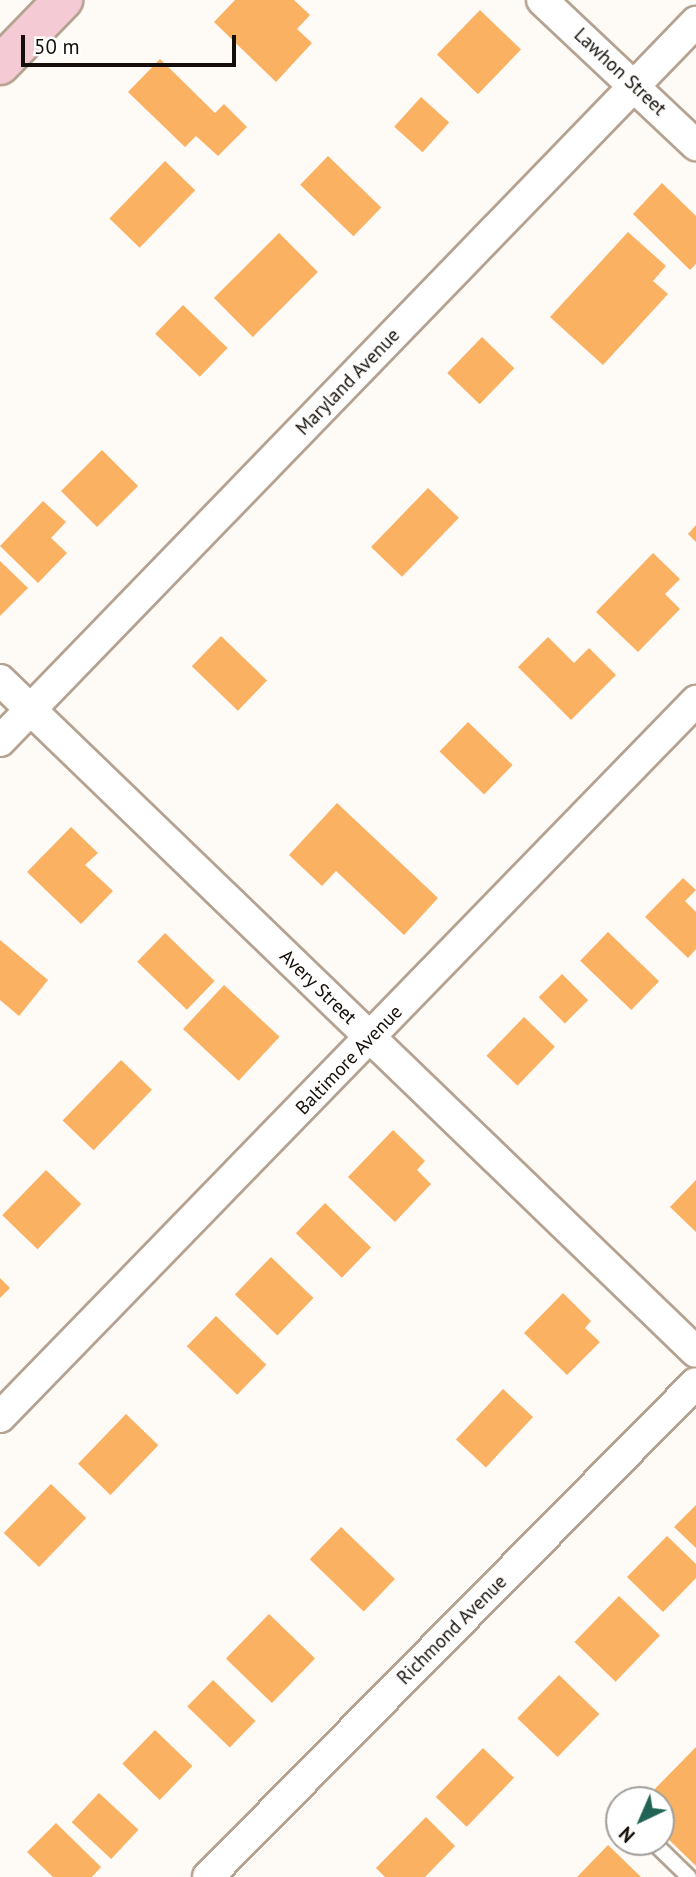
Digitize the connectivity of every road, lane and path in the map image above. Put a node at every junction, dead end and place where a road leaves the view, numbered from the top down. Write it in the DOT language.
graph roads {
  1 [pos="63,0"];
  2 [pos="542,0"];
  3 [pos="696,22"];
  4 [pos="0,65"];
  5 [pos="634,86"];
  6 [pos="696,145"];
  7 [pos="0,680"];
  8 [pos="696,701"];
  9 [pos="31,710"];
  10 [pos="0,741"];
  11 [pos="370,1037"];
  12 [pos="696,1352"];
  13 [pos="696,1383"];
  14 [pos="0,1417"];
  15 [pos="667,1856"];
  16 [pos="208,1877"];
  17 [pos="689,1877"];
  1 -- 4 [label="street"];
  2 -- 5 [label="street, Lawhon Street"];
  3 -- 5 [label="street, Maryland Avenue"];
  5 -- 6 [label="street, Lawhon Street"];
  5 -- 9 [label="street, Maryland Avenue"];
  7 -- 9 [label="street, Avery Street"];
  8 -- 11 [label="street, Baltimore Avenue"];
  9 -- 10 [label="street, Maryland Avenue"];
  9 -- 11 [label="street, Avery Street"];
  11 -- 12 [label="street, Avery Street"];
  11 -- 14 [label="street, Baltimore Avenue"];
  13 -- 16 [label="street, Richmond Avenue"];
  15 -- 17 [label="lane"];
}
